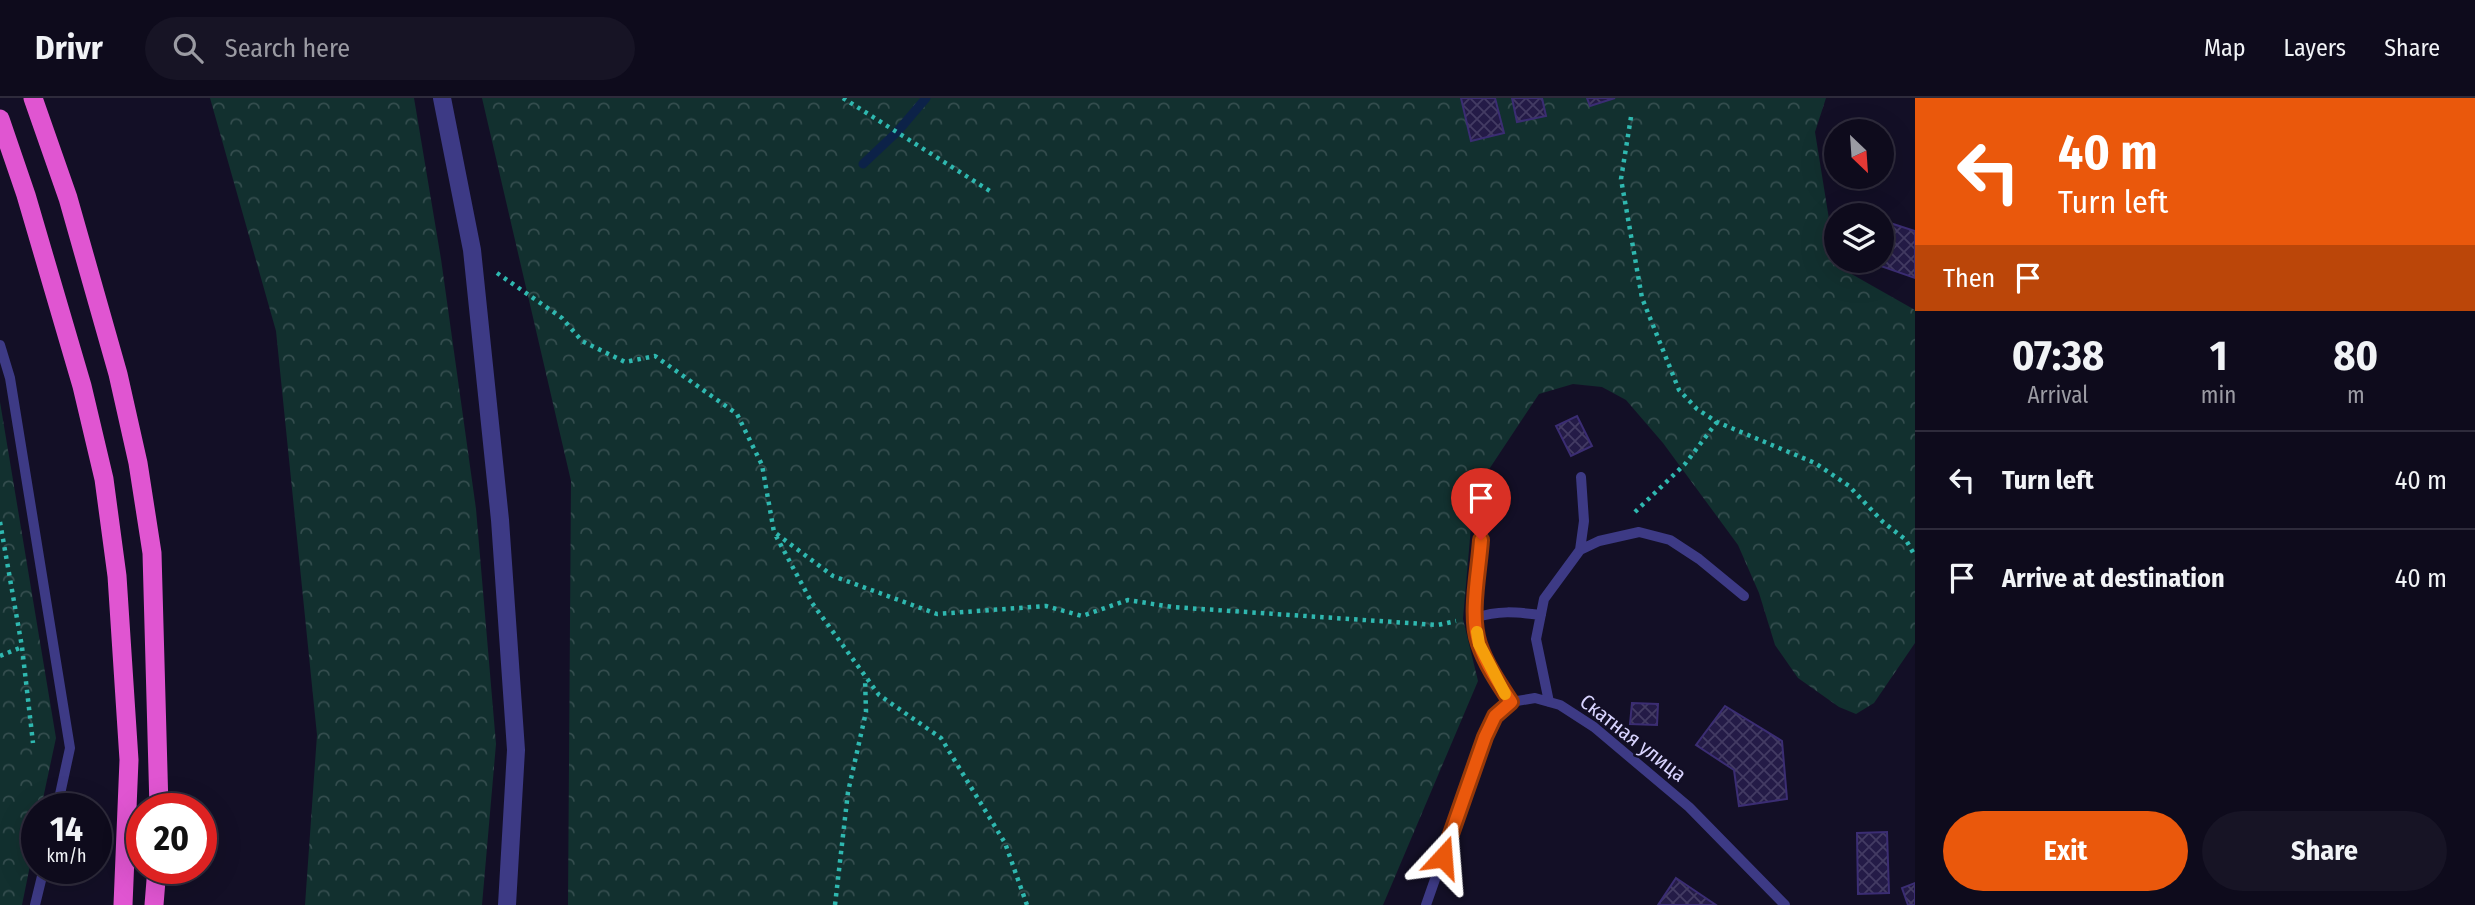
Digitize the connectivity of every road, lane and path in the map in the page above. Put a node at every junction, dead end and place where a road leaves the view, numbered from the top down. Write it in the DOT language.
graph roads {
  1 [pos="33,98"];
  2 [pos="442,98"];
  3 [pos="843,98"];
  4 [pos="1631,117"];
  5 [pos="0,119"];
  6 [pos="993,192"];
  7 [pos="472,257"];
  8 [pos="0,345"];
  9 [pos="1717,422"];
  10 [pos="1581,477"];
  11 [pos="0,523"];
  12 [pos="774,532"];
  13 [pos="1481,540"];
  14 [pos="1598,541"];
  15 [pos="1580,550"];
  16 [pos="1915,556"];
  17 [pos="1744,596"];
  18 [pos="1541,615"];
  19 [pos="1475,618"];
  20 [pos="22,648"];
  21 [pos="0,656"];
  22 [pos="865,676"];
  23 [pos="1511,702"];
  24 [pos="1549,702"];
  25 [pos="33,743"];
  26 [pos="60,793"];
  27 [pos="159,793"];
  28 [pos="40,884"];
  29 [pos="156,884"];
  30 [pos="35,905"];
  31 [pos="123,905"];
  32 [pos="154,905"];
  33 [pos="507,905"];
  34 [pos="835,905"];
  35 [pos="1027,905"];
  36 [pos="1426,905"];
  37 [pos="1785,905"];
  1 -- 27 [label="highway"];
  2 -- 7 [label="street"];
  3 -- 6 [label="path"];
  4 -- 9 [label="path"];
  5 -- 31 [label="highway"];
  7 -- 12 [label="path"];
  7 -- 33 [label="street"];
  8 -- 26 [label="lane"];
  9 -- 14 [label="path"];
  9 -- 16 [label="path"];
  10 -- 15 [label="lane"];
  11 -- 20 [label="path"];
  12 -- 19 [label="path"];
  12 -- 22 [label="path"];
  13 -- 19 [label="lane"];
  14 -- 15 [label="lane"];
  14 -- 17 [label="lane"];
  15 -- 18 [label="lane"];
  18 -- 19 [label="lane"];
  18 -- 24 [label="lane"];
  19 -- 23 [label="lane"];
  20 -- 21 [label="path"];
  20 -- 25 [label="path"];
  22 -- 34 [label="path"];
  22 -- 35 [label="path"];
  23 -- 24 [label="lane, Скатная улица"];
  23 -- 36 [label="lane"];
  24 -- 37 [label="lane, Скатная улица"];
  28 -- 30 [label="lane"];
  29 -- 32 [label="highway"];
}
